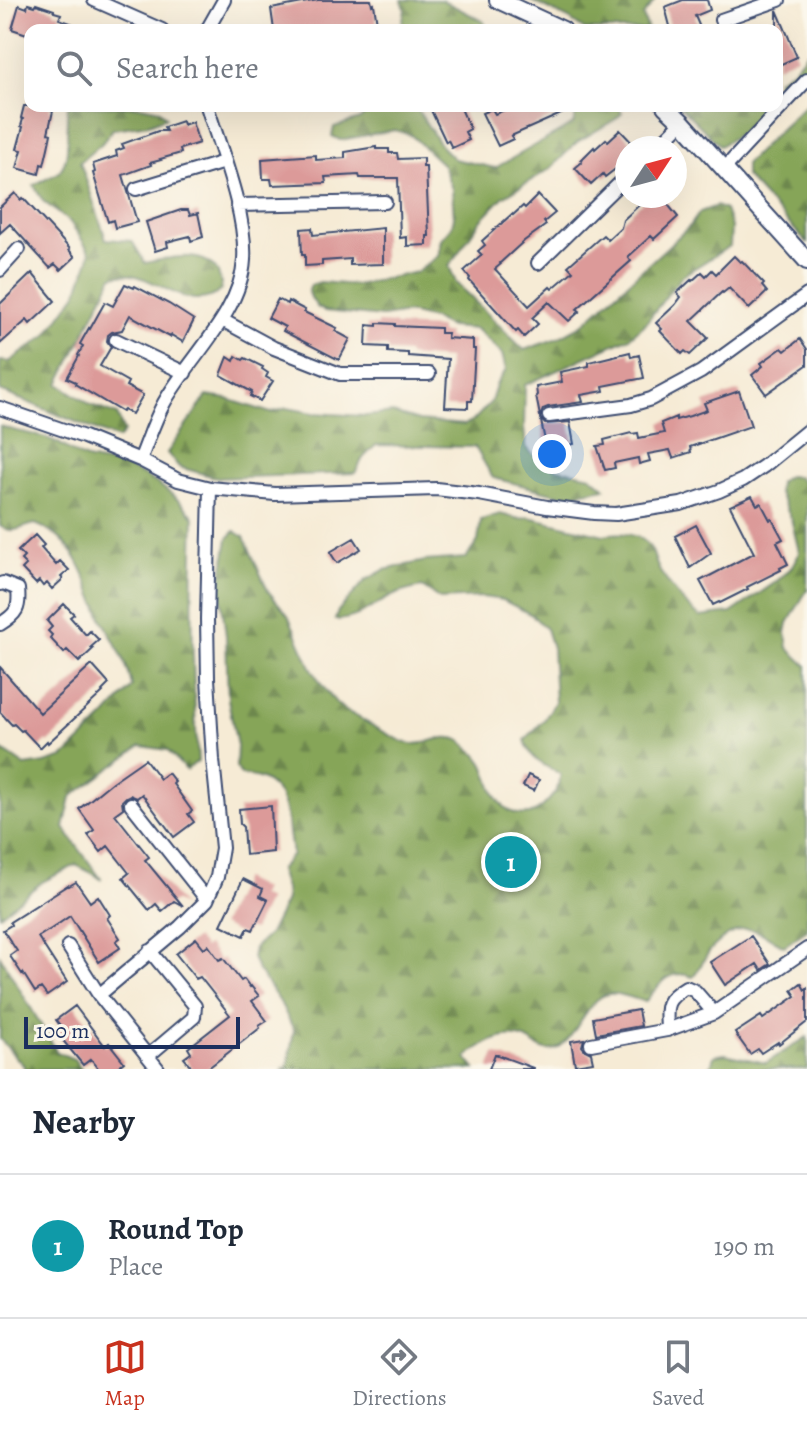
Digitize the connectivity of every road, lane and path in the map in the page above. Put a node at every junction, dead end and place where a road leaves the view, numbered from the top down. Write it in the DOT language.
graph roads {
  1 [pos="94,0"];
  2 [pos="224,0"];
  3 [pos="498,0"];
  4 [pos="779,0"];
  5 [pos="721,20"];
  6 [pos="148,24"];
  7 [pos="210,24"];
  8 [pos="550,24"];
  9 [pos="807,80"];
  10 [pos="783,106"];
  11 [pos="209,112"];
  12 [pos="671,112"];
  13 [pos="777,112"];
  14 [pos="682,122"];
  15 [pos="668,136"];
  16 [pos="224,162"];
  17 [pos="724,169"];
  18 [pos="615,188"];
  19 [pos="136,189"];
  20 [pos="385,202"];
  21 [pos="237,205"];
  22 [pos="19,249"];
  23 [pos="807,261"];
  24 [pos="538,263"];
  25 [pos="0,270"];
  26 [pos="807,295"];
  27 [pos="222,320"];
  28 [pos="116,340"];
  29 [pos="185,373"];
  30 [pos="429,374"];
  31 [pos="0,408"];
  32 [pos="549,416"];
  33 [pos="807,431"];
  34 [pos="140,460"];
  35 [pos="210,488"];
  36 [pos="0,584"];
  37 [pos="0,624"];
  38 [pos="131,804"];
  39 [pos="207,900"];
  40 [pos="68,946"];
  41 [pos="807,949"];
  42 [pos="150,951"];
  43 [pos="99,995"];
  44 [pos="714,1013"];
  45 [pos="667,1030"];
  46 [pos="591,1044"];
  47 [pos="148,1056"];
  48 [pos="158,1069"];
  1 -- 6 [label="street"];
  2 -- 7 [label="street"];
  3 -- 8 [label="street"];
  4 -- 5 [label="street"];
  9 -- 10 [label="street"];
  11 -- 16 [label="street"];
  12 -- 14 [label="street"];
  13 -- 17 [label="street"];
  14 -- 15 [label="street"];
  14 -- 17 [label="street"];
  16 -- 19 [label="street"];
  16 -- 21 [label="street"];
  17 -- 23 [label="street"];
  18 -- 24 [label="street"];
  20 -- 21 [label="street"];
  21 -- 27 [label="street"];
  22 -- 25 [label="street"];
  26 -- 32 [label="street"];
  27 -- 29 [label="street"];
  27 -- 30 [label="street"];
  28 -- 29 [label="street"];
  29 -- 34 [label="street"];
  31 -- 34 [label="street"];
  33 -- 35 [label="street"];
  34 -- 35 [label="street"];
  35 -- 39 [label="street"];
  36 -- 37 [label="street"];
  38 -- 39 [label="street"];
  39 -- 42 [label="street"];
  40 -- 43 [label="street"];
  41 -- 44 [label="street"];
  42 -- 43 [label="street"];
  42 -- 47 [label="street"];
  43 -- 47 [label="street"];
  44 -- 45 [label="street"];
  44 -- 45 [label="street"];
  45 -- 46 [label="street"];
  47 -- 48 [label="street"];
}
